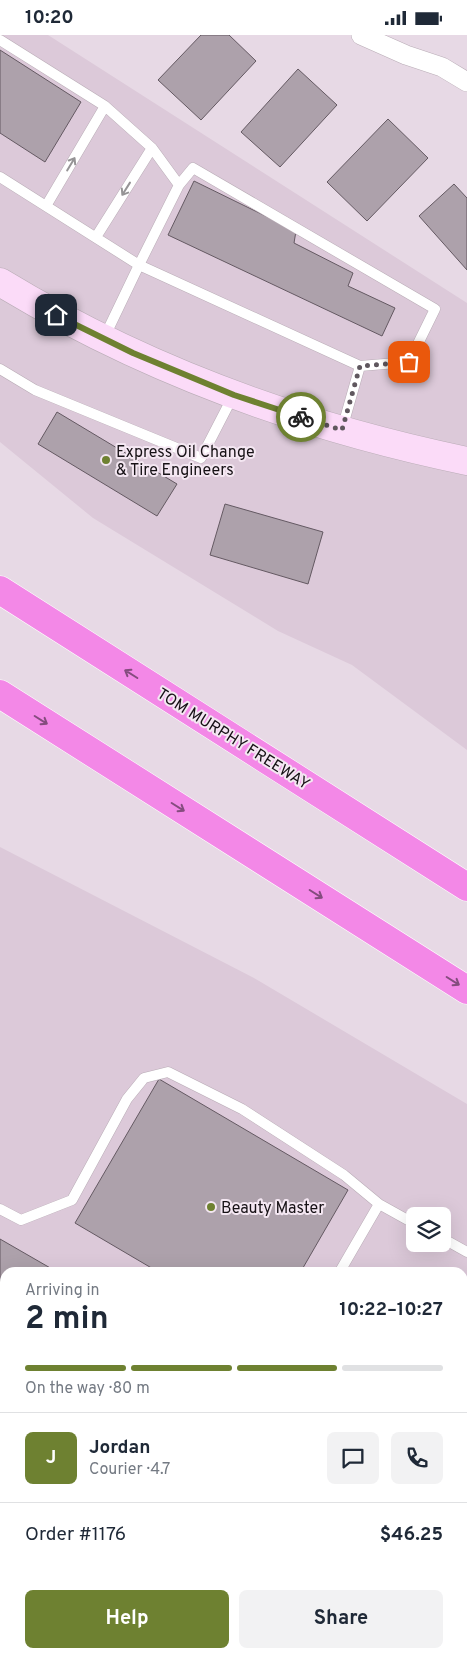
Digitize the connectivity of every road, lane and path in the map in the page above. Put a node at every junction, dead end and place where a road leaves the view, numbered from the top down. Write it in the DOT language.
graph roads {
  1 [pos="361,35"];
  2 [pos="0,40"];
  3 [pos="467,82"];
  4 [pos="105,106"];
  5 [pos="152,148"];
  6 [pos="0,177"];
  7 [pos="179,185"];
  8 [pos="46,206"];
  9 [pos="96,237"];
  10 [pos="139,265"];
  11 [pos="0,282"];
  12 [pos="104,338"];
  13 [pos="360,366"];
  14 [pos="0,369"];
  15 [pos="234,395"];
  16 [pos="342,430"];
  17 [pos="467,461"];
  18 [pos="0,590"];
  19 [pos="0,694"];
  20 [pos="350,812"];
  21 [pos="467,880"];
  22 [pos="467,887"];
  23 [pos="467,990"];
  24 [pos="379,1204"];
  25 [pos="0,1209"];
  26 [pos="406,1219"];
  27 [pos="451,1244"];
  28 [pos="467,1252"];
  29 [pos="342,1267"];
  1 -- 3 [label="street"];
  2 -- 4 [label="lane"];
  4 -- 5 [label="lane"];
  8 -- 4 [label="lane, one-way"];
  5 -- 7 [label="lane"];
  5 -- 9 [label="lane, one-way"];
  6 -- 8 [label="lane"];
  7 -- 10 [label="lane"];
  7 -- 13 [label="lane"];
  8 -- 9 [label="lane"];
  9 -- 10 [label="lane"];
  10 -- 12 [label="lane"];
  10 -- 13 [label="lane"];
  11 -- 12 [label="main road"];
  12 -- 15 [label="main road"];
  13 -- 16 [label="lane"];
  14 -- 15 [label="lane"];
  15 -- 16 [label="main road"];
  16 -- 17 [label="main road"];
  20 -- 18 [label="highway, TOM MURPHY FREEWAY, one-way"];
  19 -- 23 [label="highway, one-way"];
  20 -- 21 [label="highway"];
  20 -- 22 [label="highway, TOM MURPHY FREEWAY"];
  24 -- 25 [label="lane"];
  24 -- 26 [label="lane"];
  24 -- 29 [label="lane"];
  27 -- 28 [label="lane"];
}
